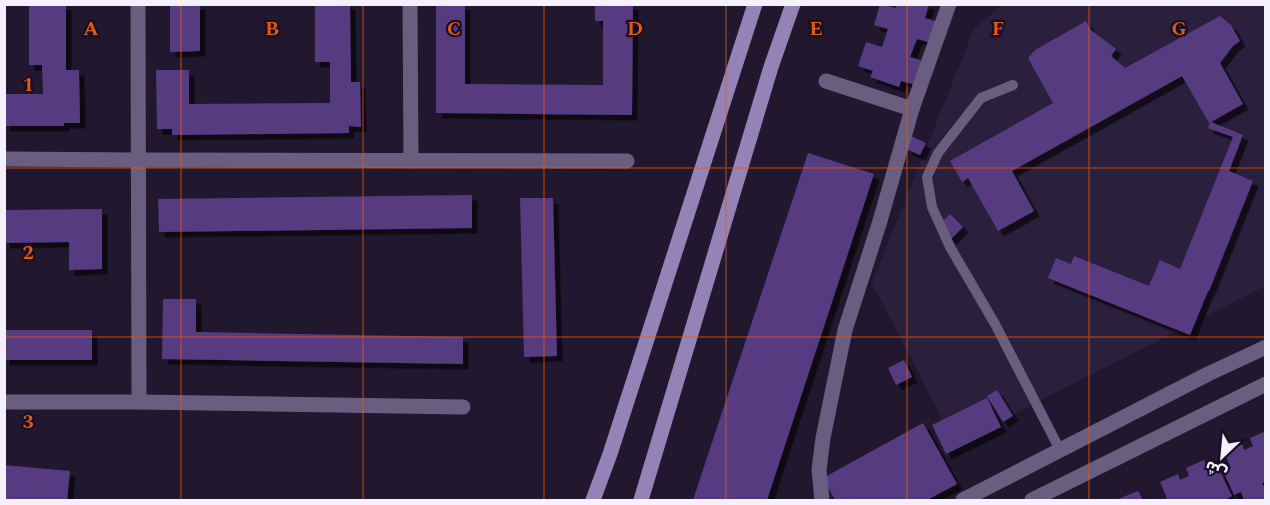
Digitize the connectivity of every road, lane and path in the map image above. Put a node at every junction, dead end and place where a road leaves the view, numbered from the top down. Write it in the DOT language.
graph roads {
  1 [pos="138,4"];
  2 [pos="410,4"];
  3 [pos="755,4"];
  4 [pos="793,4"];
  5 [pos="949,4"];
  6 [pos="826,81"];
  7 [pos="1012,85"];
  8 [pos="912,109"];
  9 [pos="4,159"];
  10 [pos="138,160"];
  11 [pos="411,161"];
  12 [pos="627,161"];
  13 [pos="1266,347"];
  14 [pos="1266,384"];
  15 [pos="4,402"];
  16 [pos="139,402"];
  17 [pos="463,407"];
  18 [pos="1060,450"];
  19 [pos="593,501"];
  20 [pos="641,501"];
  21 [pos="822,501"];
  22 [pos="963,501"];
  23 [pos="1032,501"];
  1 -- 10 [label="street"];
  2 -- 11 [label="street"];
  3 -- 19 [label="main road"];
  4 -- 20 [label="main road"];
  5 -- 8 [label="street"];
  6 -- 8 [label="street"];
  7 -- 18 [label="lane"];
  8 -- 21 [label="street"];
  9 -- 10 [label="street"];
  10 -- 11 [label="street"];
  10 -- 16 [label="street"];
  11 -- 12 [label="street"];
  13 -- 18 [label="street"];
  14 -- 23 [label="street"];
  15 -- 16 [label="street"];
  16 -- 17 [label="street"];
  18 -- 22 [label="street"];
}
